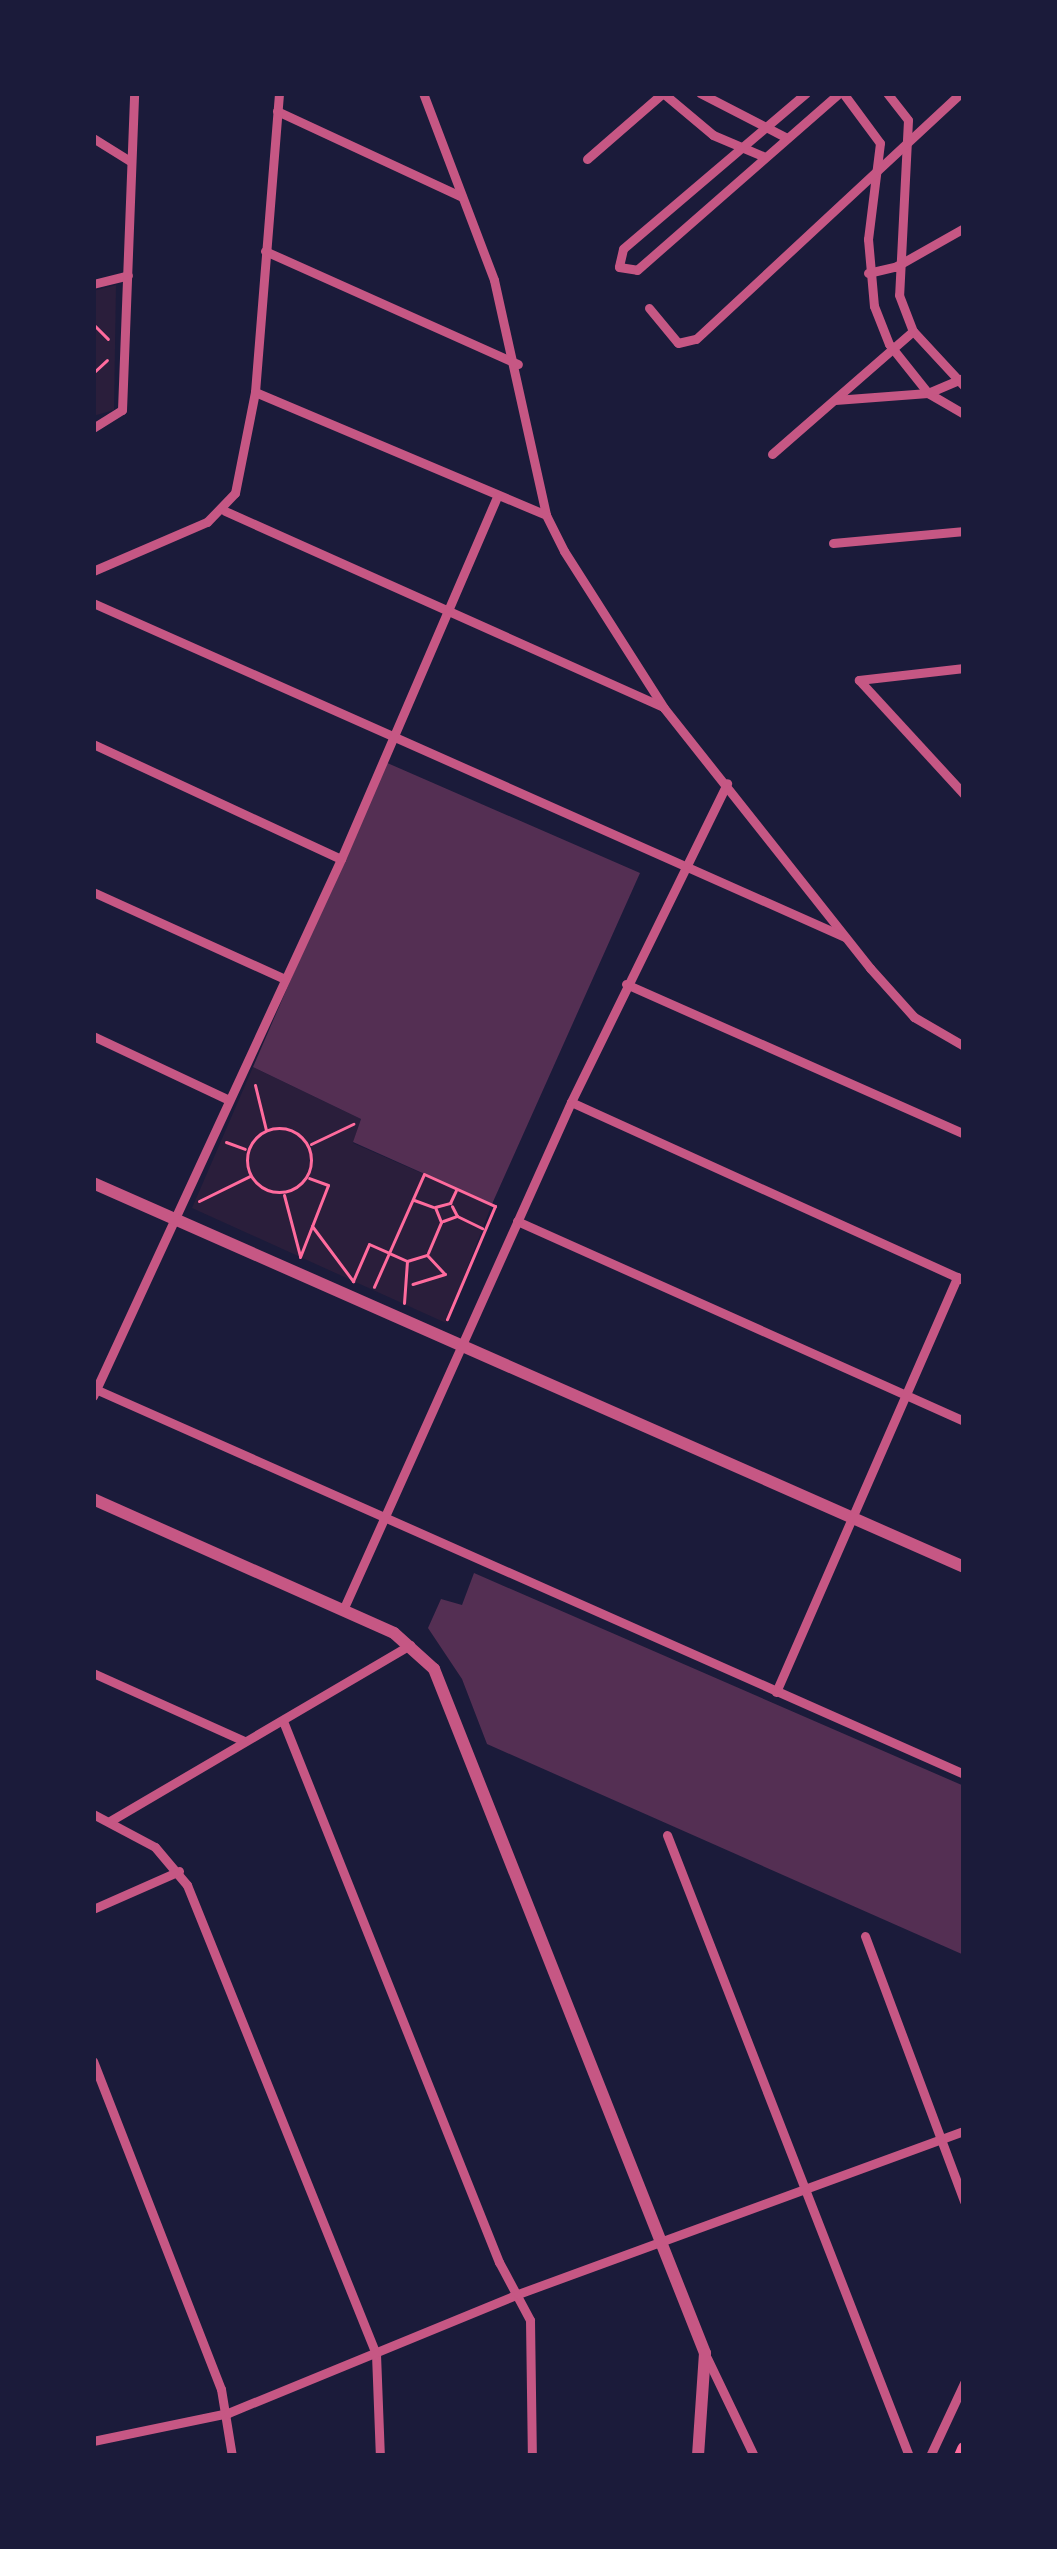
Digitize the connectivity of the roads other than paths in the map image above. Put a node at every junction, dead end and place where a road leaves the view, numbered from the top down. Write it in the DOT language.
graph roads {
  1 [pos="134,93"];
  2 [pos="279,93"];
  3 [pos="423,93"];
  4 [pos="663,93"];
  5 [pos="700,93"];
  6 [pos="806,93"];
  7 [pos="841,93"];
  8 [pos="887,93"];
  9 [pos="961,93"];
  10 [pos="277,111"];
  11 [pos="765,128"];
  12 [pos="93,137"];
  13 [pos="787,138"];
  14 [pos="907,143"];
  15 [pos="742,148"];
  16 [pos="765,158"];
  17 [pos="587,160"];
  18 [pos="130,161"];
  19 [pos="879,171"];
  20 [pos="463,197"];
  21 [pos="964,228"];
  22 [pos="265,251"];
  23 [pos="895,267"];
  24 [pos="868,273"];
  25 [pos="128,274"];
  26 [pos="93,284"];
  27 [pos="649,308"];
  28 [pos="913,331"];
  29 [pos="890,344"];
  30 [pos="519,364"];
  31 [pos="961,382"];
  32 [pos="255,392"];
  33 [pos="928,393"];
  34 [pos="832,400"];
  35 [pos="964,414"];
  36 [pos="93,428"];
  37 [pos="772,454"];
  38 [pos="496,496"];
  39 [pos="225,511"];
  40 [pos="546,515"];
  41 [pos="964,531"];
  42 [pos="832,543"];
  43 [pos="93,571"];
  44 [pos="93,603"];
  45 [pos="444,615"];
  46 [pos="964,668"];
  47 [pos="664,708"];
  48 [pos="394,738"];
  49 [pos="93,744"];
  50 [pos="728,783"];
  51 [pos="964,794"];
  52 [pos="341,859"];
  53 [pos="683,868"];
  54 [pos="93,892"];
  55 [pos="845,937"];
  56 [pos="285,979"];
  57 [pos="626,984"];
  58 [pos="93,1036"];
  59 [pos="964,1046"];
  60 [pos="229,1100"];
  61 [pos="571,1102"];
  62 [pos="964,1134"];
  63 [pos="93,1184"];
  64 [pos="174,1220"];
  65 [pos="517,1221"];
  66 [pos="960,1278"];
  67 [pos="460,1346"];
  68 [pos="94,1392"];
  69 [pos="905,1395"];
  70 [pos="964,1421"];
  71 [pos="93,1498"];
  72 [pos="386,1515"];
  73 [pos="850,1518"];
  74 [pos="964,1567"];
  75 [pos="343,1610"];
  76 [pos="411,1645"];
  77 [pos="93,1672"];
  78 [pos="776,1692"];
  79 [pos="284,1721"];
  80 [pos="244,1742"];
  81 [pos="964,1774"];
  82 [pos="93,1814"];
  83 [pos="110,1821"];
  84 [pos="667,1835"];
  85 [pos="178,1871"];
  86 [pos="93,1909"];
  87 [pos="865,1936"];
  88 [pos="93,2061"];
  89 [pos="964,2131"];
  90 [pos="938,2140"];
  91 [pos="808,2192"];
  92 [pos="964,2201"];
  93 [pos="659,2245"];
  94 [pos="518,2294"];
  95 [pos="705,2353"];
  96 [pos="376,2354"];
  97 [pos="964,2383"];
  98 [pos="228,2413"];
  99 [pos="93,2441"];
  100 [pos="232,2456"];
  101 [pos="380,2456"];
  102 [pos="532,2456"];
  103 [pos="698,2456"];
  104 [pos="754,2456"];
  105 [pos="909,2456"];
  106 [pos="930,2456"];
  1 -- 18 [label="street"];
  2 -- 10 [label="street"];
  3 -- 20 [label="street"];
  4 -- 15 [label="street"];
  4 -- 17 [label="street"];
  5 -- 11 [label="street"];
  6 -- 11 [label="street"];
  7 -- 13 [label="street"];
  7 -- 19 [label="street"];
  8 -- 14 [label="street"];
  9 -- 14 [label="street"];
  10 -- 20 [label="street"];
  10 -- 22 [label="street"];
  11 -- 13 [label="street"];
  11 -- 15 [label="street"];
  12 -- 18 [label="street"];
  13 -- 16 [label="street"];
  14 -- 19 [label="street"];
  14 -- 23 [label="street"];
  15 -- 16 [label="street"];
  15 -- 16 [label="street"];
  18 -- 25 [label="street"];
  19 -- 24 [label="street"];
  19 -- 27 [label="street"];
  20 -- 30 [label="street"];
  21 -- 23 [label="street"];
  22 -- 30 [label="street"];
  22 -- 32 [label="street"];
  23 -- 24 [label="street"];
  23 -- 28 [label="street"];
  24 -- 29 [label="street"];
  25 -- 26 [label="street"];
  25 -- 36 [label="street"];
  28 -- 29 [label="street"];
  28 -- 31 [label="street"];
  29 -- 33 [label="street"];
  29 -- 34 [label="street"];
  30 -- 40 [label="street"];
  31 -- 33 [label="street"];
  32 -- 38 [label="street"];
  32 -- 39 [label="street"];
  33 -- 34 [label="street"];
  33 -- 35 [label="street"];
  34 -- 37 [label="street"];
  38 -- 40 [label="street"];
  38 -- 45 [label="street"];
  39 -- 43 [label="street"];
  39 -- 45 [label="street"];
  40 -- 47 [label="street"];
  41 -- 42 [label="street"];
  44 -- 48 [label="street"];
  45 -- 47 [label="street"];
  45 -- 48 [label="street"];
  46 -- 51 [label="street"];
  47 -- 50 [label="street"];
  48 -- 52 [label="street"];
  48 -- 53 [label="street"];
  49 -- 52 [label="street"];
  50 -- 53 [label="street"];
  50 -- 55 [label="street"];
  52 -- 56 [label="street"];
  53 -- 55 [label="street"];
  53 -- 57 [label="street"];
  54 -- 56 [label="street"];
  55 -- 59 [label="street"];
  56 -- 60 [label="street"];
  57 -- 61 [label="street"];
  57 -- 62 [label="street"];
  58 -- 60 [label="street"];
  60 -- 64 [label="street"];
  61 -- 65 [label="street"];
  61 -- 66 [label="street"];
  63 -- 64 [label="street"];
  64 -- 67 [label="street"];
  64 -- 68 [label="street"];
  65 -- 67 [label="street"];
  65 -- 69 [label="street"];
  66 -- 69 [label="street"];
  67 -- 72 [label="street"];
  67 -- 73 [label="street"];
  68 -- 72 [label="street"];
  69 -- 70 [label="street"];
  69 -- 73 [label="street"];
  71 -- 75 [label="street"];
  72 -- 75 [label="street"];
  72 -- 78 [label="street"];
  73 -- 74 [label="street"];
  73 -- 78 [label="street"];
  75 -- 76 [label="street"];
  76 -- 79 [label="street"];
  76 -- 93 [label="street"];
  77 -- 80 [label="street"];
  78 -- 81 [label="street"];
  79 -- 80 [label="street"];
  79 -- 94 [label="street"];
  80 -- 83 [label="street"];
  82 -- 83 [label="street"];
  83 -- 85 [label="street"];
  84 -- 91 [label="street"];
  85 -- 86 [label="street"];
  85 -- 96 [label="street"];
  87 -- 90 [label="street"];
  88 -- 98 [label="street"];
  89 -- 90 [label="street"];
  90 -- 91 [label="street"];
  90 -- 92 [label="street"];
  91 -- 93 [label="street"];
  91 -- 105 [label="street"];
  93 -- 94 [label="street"];
  93 -- 95 [label="street"];
  94 -- 96 [label="street"];
  94 -- 102 [label="street"];
  95 -- 103 [label="street"];
  95 -- 104 [label="street"];
  96 -- 98 [label="street"];
  96 -- 101 [label="street"];
  97 -- 106 [label="street"];
  98 -- 99 [label="street"];
  98 -- 100 [label="street"];
}
